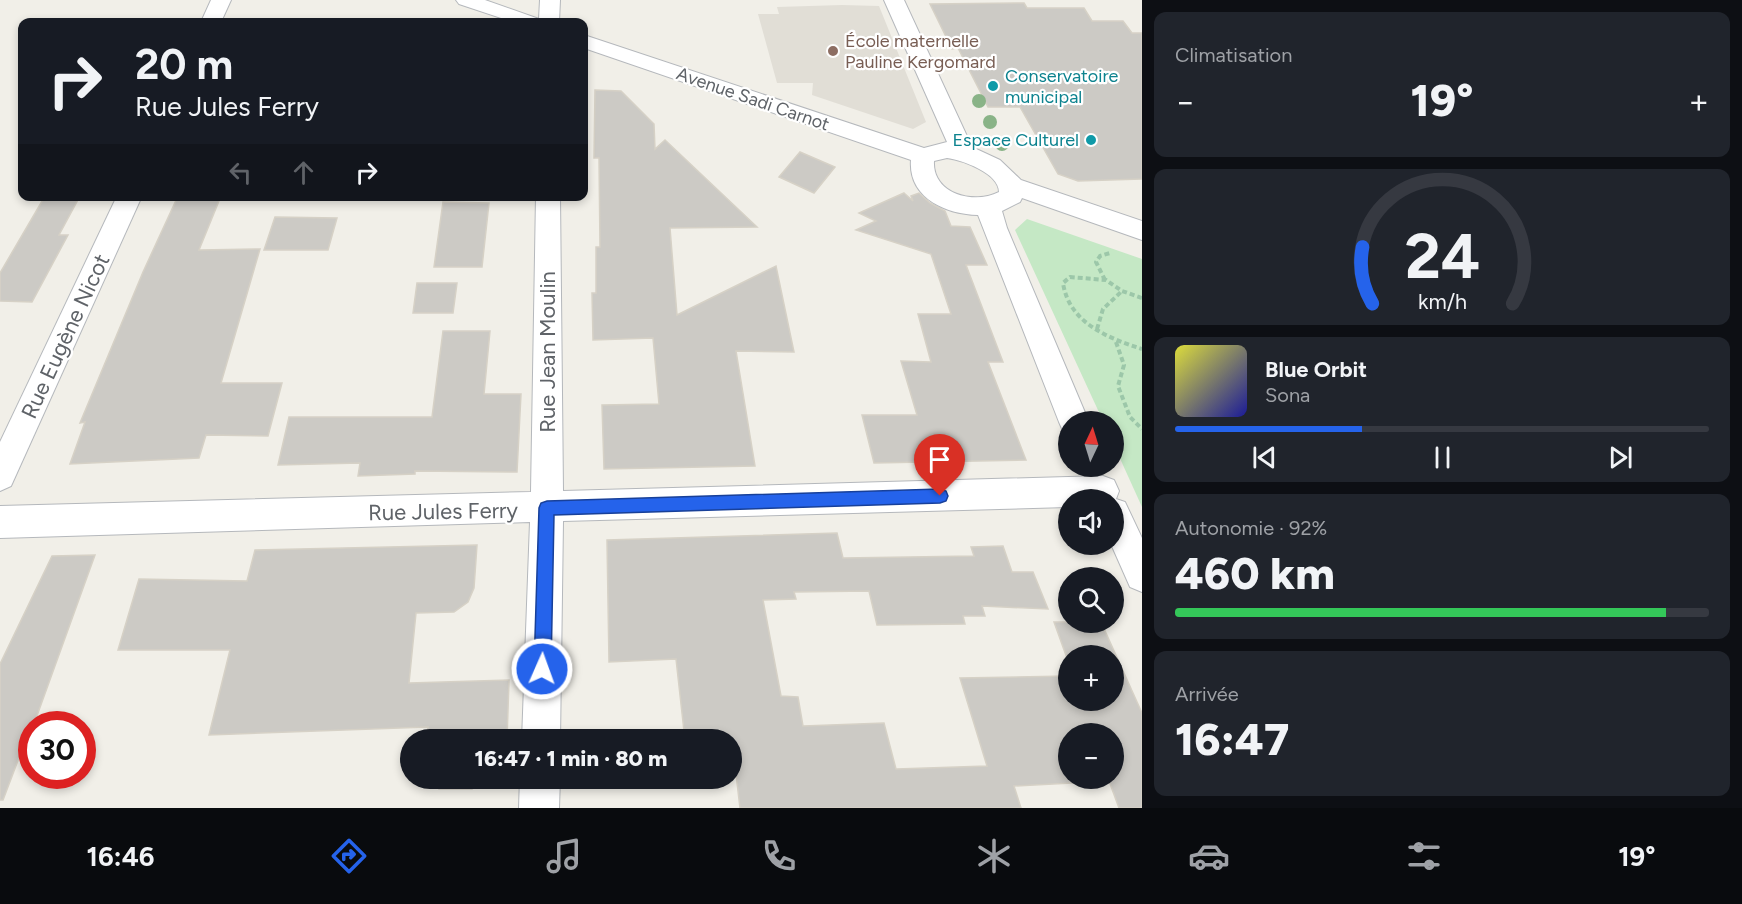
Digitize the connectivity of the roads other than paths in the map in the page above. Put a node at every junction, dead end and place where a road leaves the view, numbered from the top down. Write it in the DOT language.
graph roads {
  1 [pos="221,0"];
  2 [pos="465,0"];
  3 [pos="550,0"];
  4 [pos="894,0"];
  5 [pos="213,18"];
  6 [pos="519,18"];
  7 [pos="549,18"];
  8 [pos="588,41"];
  9 [pos="962,151"];
  10 [pos="923,156"];
  11 [pos="1012,186"];
  12 [pos="128,201"];
  13 [pos="548,201"];
  14 [pos="988,207"];
  15 [pos="1142,231"];
  16 [pos="1069,411"];
  17 [pos="0,476"];
  18 [pos="1058,493"];
  19 [pos="547,508"];
  20 [pos="0,522"];
  21 [pos="1124,535"];
  22 [pos="1142,574"];
  23 [pos="541,729"];
  24 [pos="540,789"];
  25 [pos="539,808"];
  1 -- 5 [label="street"];
  2 -- 6 [label="street"];
  3 -- 7 [label="street"];
  4 -- 9 [label="street"];
  8 -- 10 [label="street, Avenue Sadi Carnot"];
  9 -- 10 [label="street"];
  9 -- 11 [label="street"];
  10 -- 14 [label="street"];
  11 -- 14 [label="street"];
  11 -- 15 [label="street"];
  12 -- 17 [label="street, Rue Eugène Nicot"];
  13 -- 19 [label="street, Rue Jean Moulin"];
  14 -- 16 [label="street"];
  18 -- 19 [label="street, Rue Jules Ferry"];
  19 -- 20 [label="street, Rue Jules Ferry"];
  19 -- 23 [label="street, Rue Jean Moulin"];
  21 -- 22 [label="street"];
  24 -- 25 [label="street"];
}
